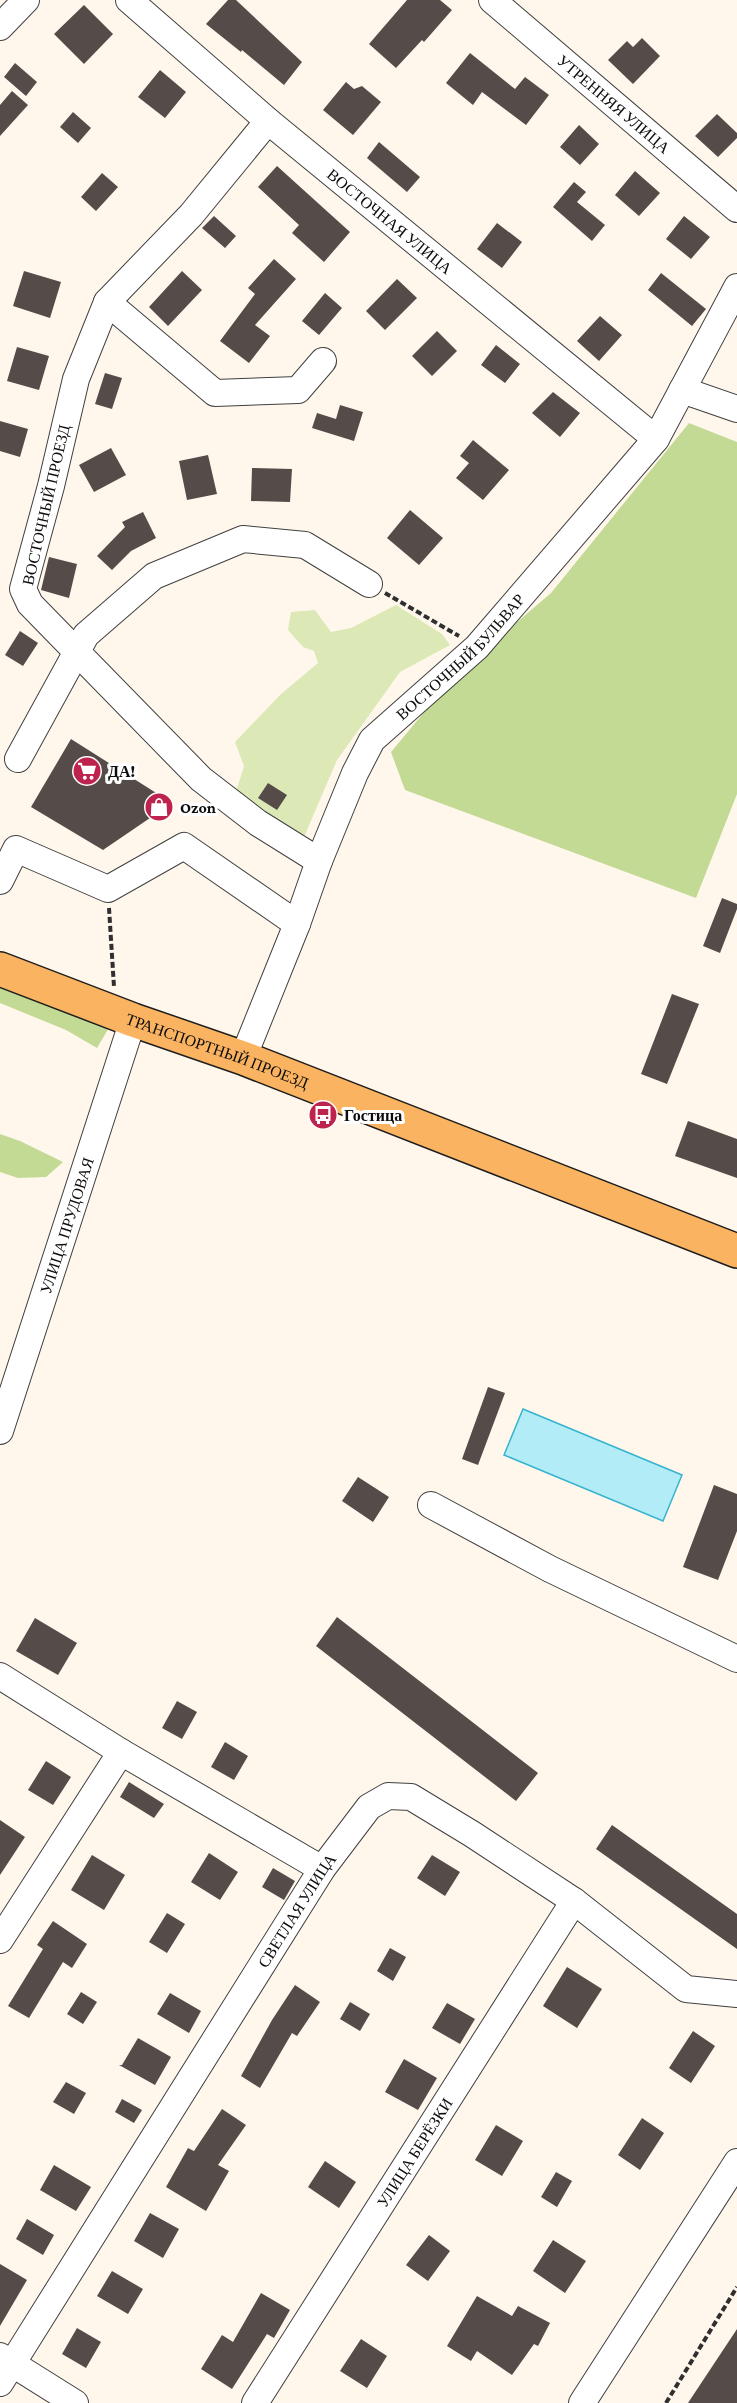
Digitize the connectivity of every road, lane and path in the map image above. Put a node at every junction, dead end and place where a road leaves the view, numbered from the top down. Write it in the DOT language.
graph roads {
  1 [pos="26,0"];
  2 [pos="129,0"];
  3 [pos="492,0"];
  4 [pos="0,27"];
  5 [pos="268,121"];
  6 [pos="737,210"];
  7 [pos="737,287"];
  8 [pos="107,302"];
  9 [pos="323,361"];
  10 [pos="682,390"];
  11 [pos="737,410"];
  12 [pos="656,439"];
  13 [pos="369,584"];
  14 [pos="477,647"];
  15 [pos="78,653"];
  16 [pos="18,759"];
  17 [pos="319,861"];
  18 [pos="0,881"];
  19 [pos="108,889"];
  20 [pos="297,924"];
  21 [pos="0,969"];
  22 [pos="114,990"];
  23 [pos="133,1020"];
  24 [pos="243,1058"];
  25 [pos="737,1251"];
  26 [pos="0,1431"];
  27 [pos="431,1505"];
  28 [pos="737,1659"];
  29 [pos="0,1676"];
  30 [pos="121,1752"];
  31 [pos="322,1869"];
  32 [pos="574,1901"];
  33 [pos="0,1940"];
  34 [pos="737,1994"];
  35 [pos="737,2162"];
  36 [pos="737,2287"];
  37 [pos="4,2368"];
  38 [pos="75,2403"];
  39 [pos="255,2403"];
  40 [pos="582,2403"];
  41 [pos="666,2403"];
  1 -- 4 [label="street"];
  2 -- 5 [label="street, ВОСТОЧНАЯ УЛИЦА"];
  3 -- 6 [label="street, УТРЕННЯЯ УЛИЦА"];
  5 -- 8 [label="street, ВОСТОЧНЫЙ ПРОЕЗД"];
  5 -- 12 [label="street, ВОСТОЧНАЯ УЛИЦА"];
  7 -- 10 [label="street, ВОСТОЧНЫЙ БУЛЬВАР"];
  8 -- 9 [label="street"];
  8 -- 15 [label="street, ВОСТОЧНЫЙ ПРОЕЗД"];
  10 -- 11 [label="street"];
  10 -- 12 [label="street, ВОСТОЧНЫЙ БУЛЬВАР"];
  12 -- 14 [label="street, ВОСТОЧНЫЙ БУЛЬВАР"];
  13 -- 14 [label="path"];
  13 -- 15 [label="street"];
  14 -- 17 [label="street, ВОСТОЧНЫЙ БУЛЬВАР"];
  15 -- 16 [label="street"];
  15 -- 17 [label="street, ВОСТОЧНЫЙ ПРОЕЗД"];
  17 -- 20 [label="street, ВОСТОЧНЫЙ БУЛЬВАР"];
  18 -- 19 [label="street"];
  19 -- 20 [label="street"];
  19 -- 22 [label="path"];
  20 -- 24 [label="street, ВОСТОЧНЫЙ БУЛЬВАР"];
  21 -- 23 [label="main road, ТРАНСПОРТНЫЙ ПРОЕЗД"];
  23 -- 24 [label="main road, ТРАНСПОРТНЫЙ ПРОЕЗД"];
  23 -- 26 [label="street, УЛИЦА ПРУДОВАЯ"];
  24 -- 25 [label="main road, ТРАНСПОРТНЫЙ ПРОЕЗД"];
  27 -- 28 [label="street"];
  29 -- 30 [label="street"];
  30 -- 31 [label="street"];
  30 -- 33 [label="street"];
  31 -- 32 [label="street, СВЕТЛАЯ УЛИЦА"];
  31 -- 37 [label="street, СВЕТЛАЯ УЛИЦА"];
  32 -- 34 [label="street, СВЕТЛАЯ УЛИЦА"];
  32 -- 39 [label="street, УЛИЦА БЕРЁЗКИ"];
  35 -- 40 [label="street"];
  36 -- 41 [label="path"];
  37 -- 38 [label="street"];
}
